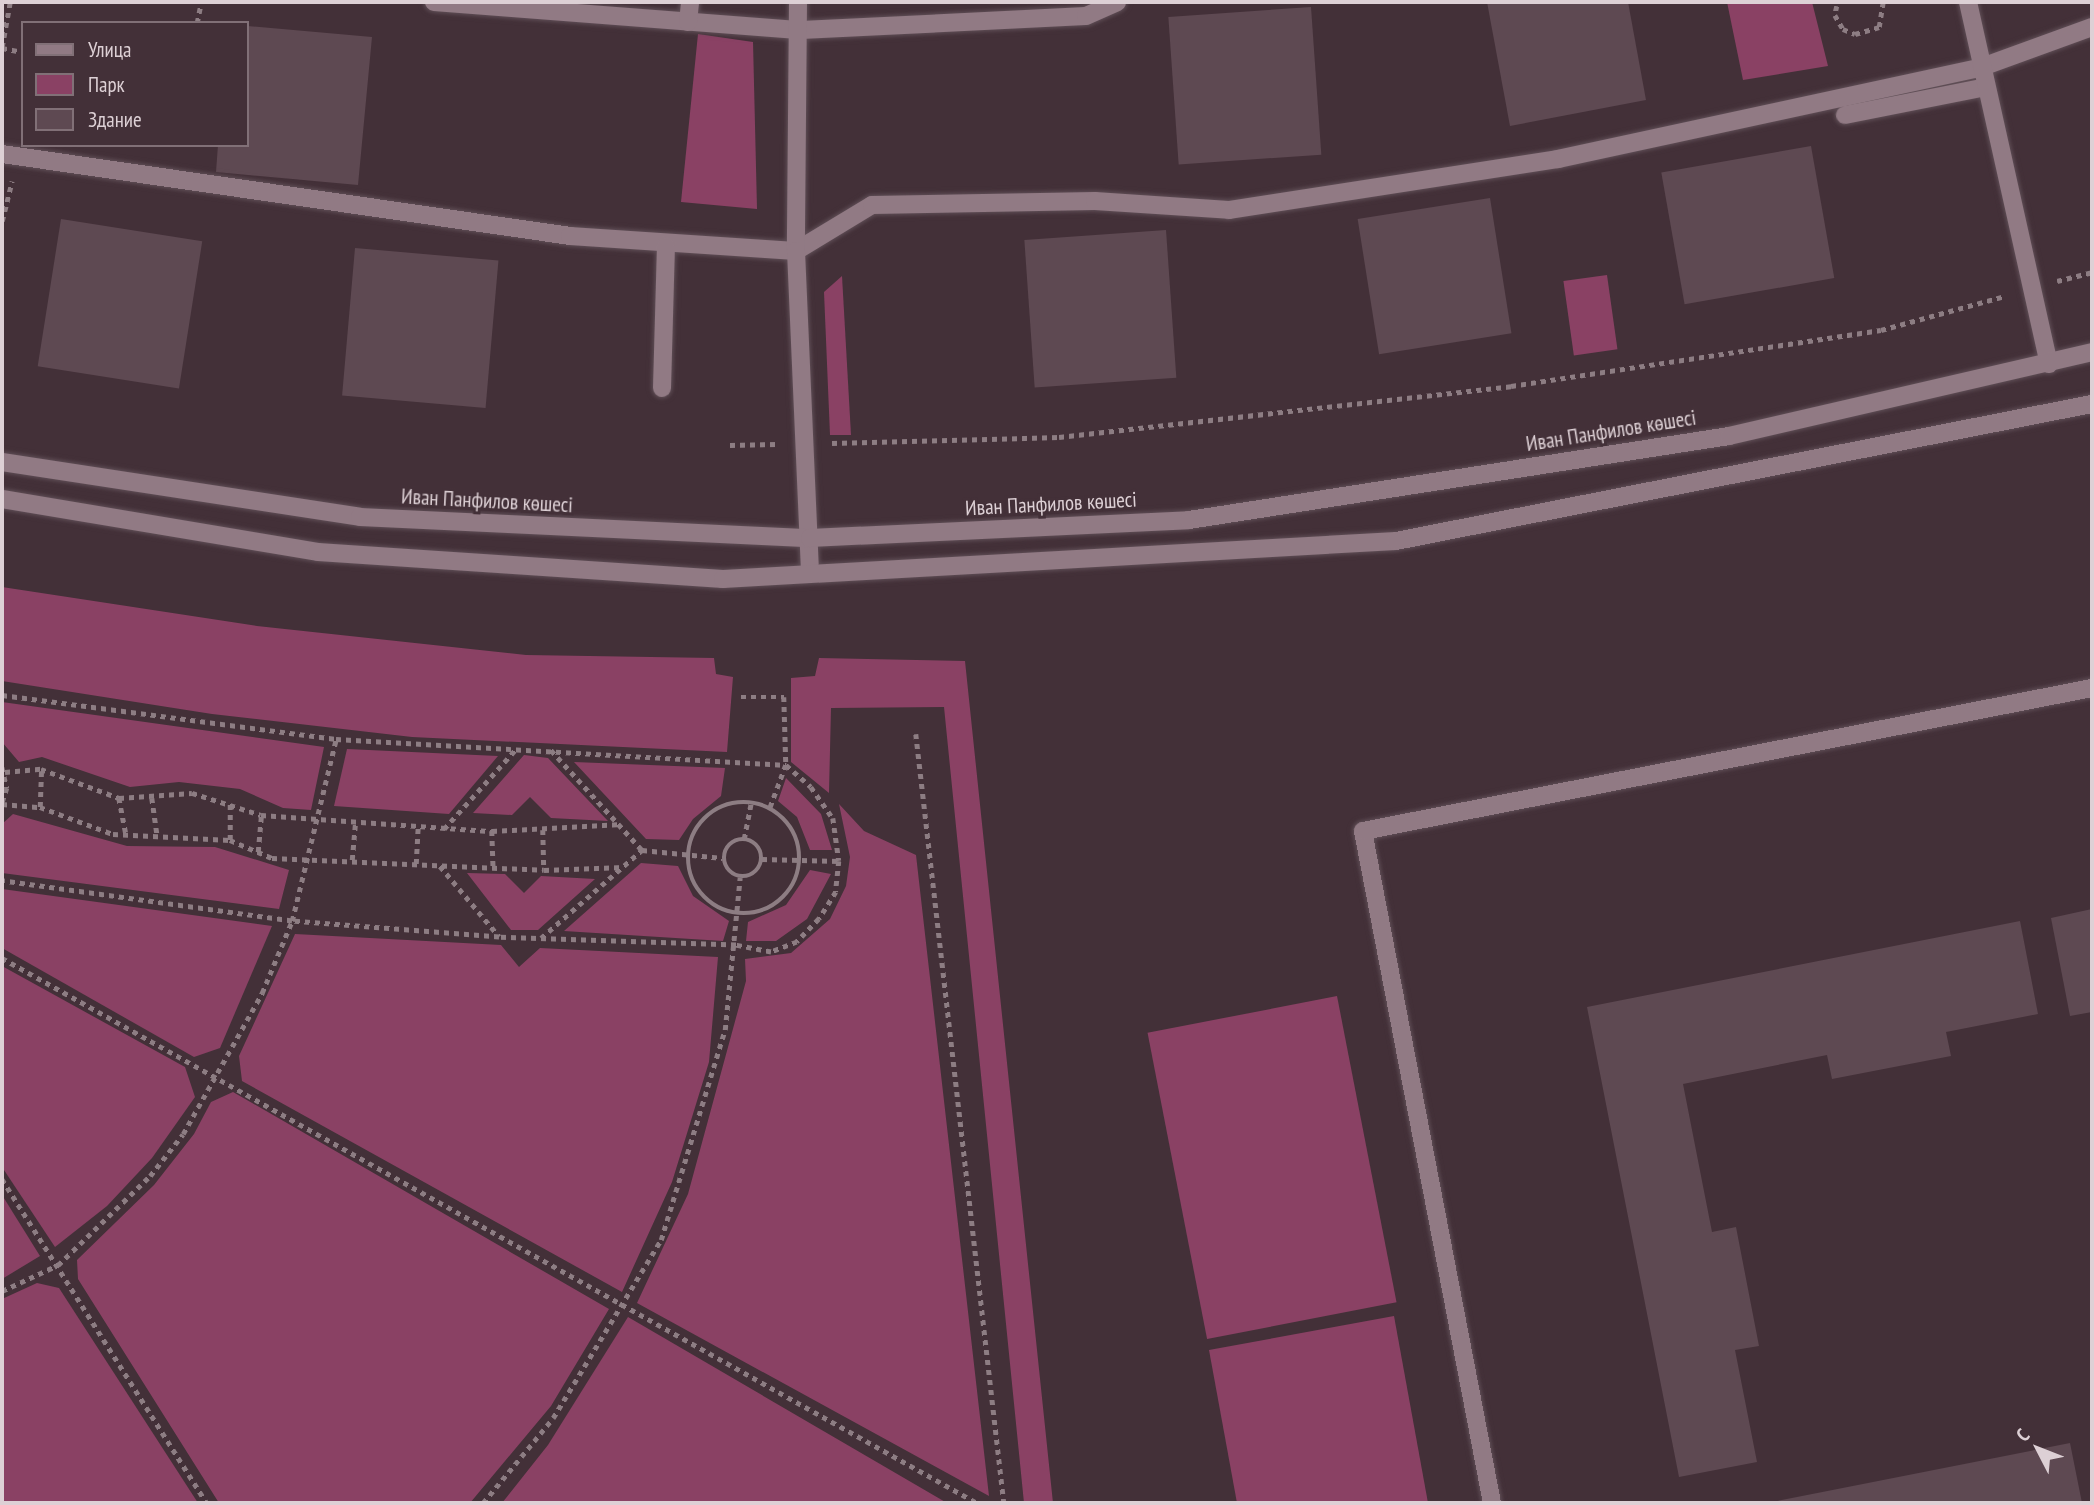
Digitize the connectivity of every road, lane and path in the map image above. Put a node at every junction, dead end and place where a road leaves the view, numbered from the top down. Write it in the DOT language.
graph roads {
  1 [pos="10,2"];
  2 [pos="201,2"];
  3 [pos="434,2"];
  4 [pos="690,2"];
  5 [pos="799,2"];
  6 [pos="1117,2"];
  7 [pos="1884,2"];
  8 [pos="1968,2"];
  9 [pos="1837,6"];
  10 [pos="197,21"];
  11 [pos="688,22"];
  12 [pos="2092,27"];
  13 [pos="801,30"];
  14 [pos="2,47"];
  15 [pos="21,52"];
  16 [pos="1982,67"];
  17 [pos="1986,87"];
  18 [pos="1845,115"];
  19 [pos="10,155"];
  20 [pos="2,221"];
  21 [pos="666,246"];
  22 [pos="796,251"];
  23 [pos="2092,272"];
  24 [pos="2030,289"];
  25 [pos="2092,352"];
  26 [pos="2049,364"];
  27 [pos="662,388"];
  28 [pos="2092,404"];
  29 [pos="804,443"];
  30 [pos="730,445"];
  31 [pos="2,462"];
  32 [pos="2,499"];
  33 [pos="810,538"];
  34 [pos="810,573"];
  35 [pos="2092,688"];
  36 [pos="2,695"];
  37 [pos="741,697"];
  38 [pos="916,734"];
  39 [pos="336,739"];
  40 [pos="517,748"];
  41 [pos="551,750"];
  42 [pos="786,765"];
  43 [pos="3,769"];
  44 [pos="40,769"];
  45 [pos="152,797"];
  46 [pos="119,798"];
  47 [pos="230,801"];
  48 [pos="751,802"];
  49 [pos="2,804"];
  50 [pos="40,807"];
  51 [pos="769,808"];
  52 [pos="261,815"];
  53 [pos="321,817"];
  54 [pos="355,822"];
  55 [pos="622,824"];
  56 [pos="418,825"];
  57 [pos="444,829"];
  58 [pos="543,830"];
  59 [pos="492,831"];
  60 [pos="127,835"];
  61 [pos="157,835"];
  62 [pos="744,839"];
  63 [pos="230,840"];
  64 [pos="642,850"];
  65 [pos="258,852"];
  66 [pos="687,856"];
  67 [pos="310,857"];
  68 [pos="723,858"];
  69 [pos="762,859"];
  70 [pos="352,860"];
  71 [pos="800,860"];
  72 [pos="839,861"];
  73 [pos="416,864"];
  74 [pos="440,866"];
  75 [pos="624,867"];
  76 [pos="493,868"];
  77 [pos="544,870"];
  78 [pos="740,878"];
  79 [pos="2,881"];
  80 [pos="737,915"];
  81 [pos="292,921"];
  82 [pos="499,937"];
  83 [pos="540,939"];
  84 [pos="736,945"];
  85 [pos="2,958"];
  86 [pos="216,1074"];
  87 [pos="2,1178"];
  88 [pos="58,1265"];
  89 [pos="2,1291"];
  90 [pos="623,1306"];
  91 [pos="207,1503"];
  92 [pos="483,1503"];
  93 [pos="976,1503"];
  94 [pos="1004,1503"];
  95 [pos="1492,1503"];
  1 -- 14 [label="path"];
  2 -- 10 [label="path"];
  3 -- 11 [label="street"];
  4 -- 11 [label="street"];
  5 -- 13 [label="street"];
  6 -- 13 [label="street"];
  7 -- 9 [label="path"];
  8 -- 16 [label="street"];
  11 -- 13 [label="street"];
  12 -- 16 [label="street"];
  13 -- 22 [label="street"];
  14 -- 15 [label="path"];
  16 -- 17 [label="street"];
  16 -- 22 [label="street"];
  17 -- 18 [label="street"];
  17 -- 24 [label="street"];
  19 -- 20 [label="path"];
  19 -- 21 [label="street"];
  21 -- 22 [label="street"];
  21 -- 27 [label="street"];
  22 -- 29 [label="street"];
  23 -- 24 [label="path"];
  24 -- 26 [label="street"];
  24 -- 29 [label="path"];
  25 -- 26 [label="street, Иван Панфилов көшесі"];
  26 -- 33 [label="street, Иван Панфилов көшесі"];
  28 -- 34 [label="street"];
  29 -- 30 [label="path"];
  29 -- 33 [label="street"];
  31 -- 33 [label="street, Иван Панфилов көшесі"];
  32 -- 34 [label="street"];
  33 -- 34 [label="street"];
  35 -- 95 [label="street"];
  36 -- 39 [label="path"];
  37 -- 42 [label="path"];
  38 -- 94 [label="path"];
  39 -- 40 [label="path"];
  39 -- 53 [label="path"];
  40 -- 41 [label="path"];
  40 -- 57 [label="path"];
  41 -- 42 [label="path"];
  41 -- 55 [label="path"];
  42 -- 51 [label="path"];
  42 -- 72 [label="path"];
  43 -- 44 [label="path"];
  43 -- 49 [label="path"];
  44 -- 46 [label="path"];
  44 -- 50 [label="path"];
  45 -- 46 [label="path"];
  45 -- 47 [label="path"];
  45 -- 61 [label="path"];
  46 -- 60 [label="path"];
  47 -- 52 [label="path"];
  47 -- 63 [label="path"];
  48 -- 51 [label="path"];
  48 -- 62 [label="path"];
  48 -- 66 [label="path"];
  49 -- 50 [label="path"];
  50 -- 60 [label="path"];
  51 -- 71 [label="path"];
  52 -- 53 [label="path"];
  52 -- 65 [label="path"];
  53 -- 54 [label="path"];
  53 -- 67 [label="path"];
  54 -- 56 [label="path"];
  54 -- 70 [label="path"];
  55 -- 58 [label="path"];
  55 -- 64 [label="path"];
  56 -- 57 [label="path"];
  56 -- 73 [label="path"];
  57 -- 59 [label="path"];
  58 -- 59 [label="path"];
  58 -- 77 [label="path"];
  59 -- 76 [label="path"];
  60 -- 61 [label="path"];
  61 -- 63 [label="path"];
  62 -- 68 [label="path"];
  62 -- 69 [label="path"];
  63 -- 65 [label="path"];
  64 -- 66 [label="path"];
  64 -- 75 [label="path"];
  65 -- 67 [label="path"];
  66 -- 68 [label="path"];
  66 -- 80 [label="path"];
  67 -- 70 [label="path"];
  67 -- 81 [label="path"];
  68 -- 78 [label="path"];
  69 -- 71 [label="path"];
  69 -- 78 [label="path"];
  70 -- 73 [label="path"];
  71 -- 72 [label="path"];
  71 -- 80 [label="path"];
  72 -- 84 [label="path"];
  73 -- 74 [label="path"];
  74 -- 76 [label="path"];
  74 -- 82 [label="path"];
  75 -- 77 [label="path"];
  75 -- 83 [label="path"];
  76 -- 77 [label="path"];
  78 -- 80 [label="path"];
  79 -- 81 [label="path"];
  80 -- 84 [label="path"];
  81 -- 82 [label="path"];
  81 -- 86 [label="path"];
  82 -- 83 [label="path"];
  83 -- 84 [label="path"];
  84 -- 90 [label="path"];
  85 -- 86 [label="path"];
  86 -- 88 [label="path"];
  86 -- 90 [label="path"];
  87 -- 88 [label="path"];
  88 -- 89 [label="path"];
  88 -- 91 [label="path"];
  90 -- 92 [label="path"];
  90 -- 93 [label="path"];
}
